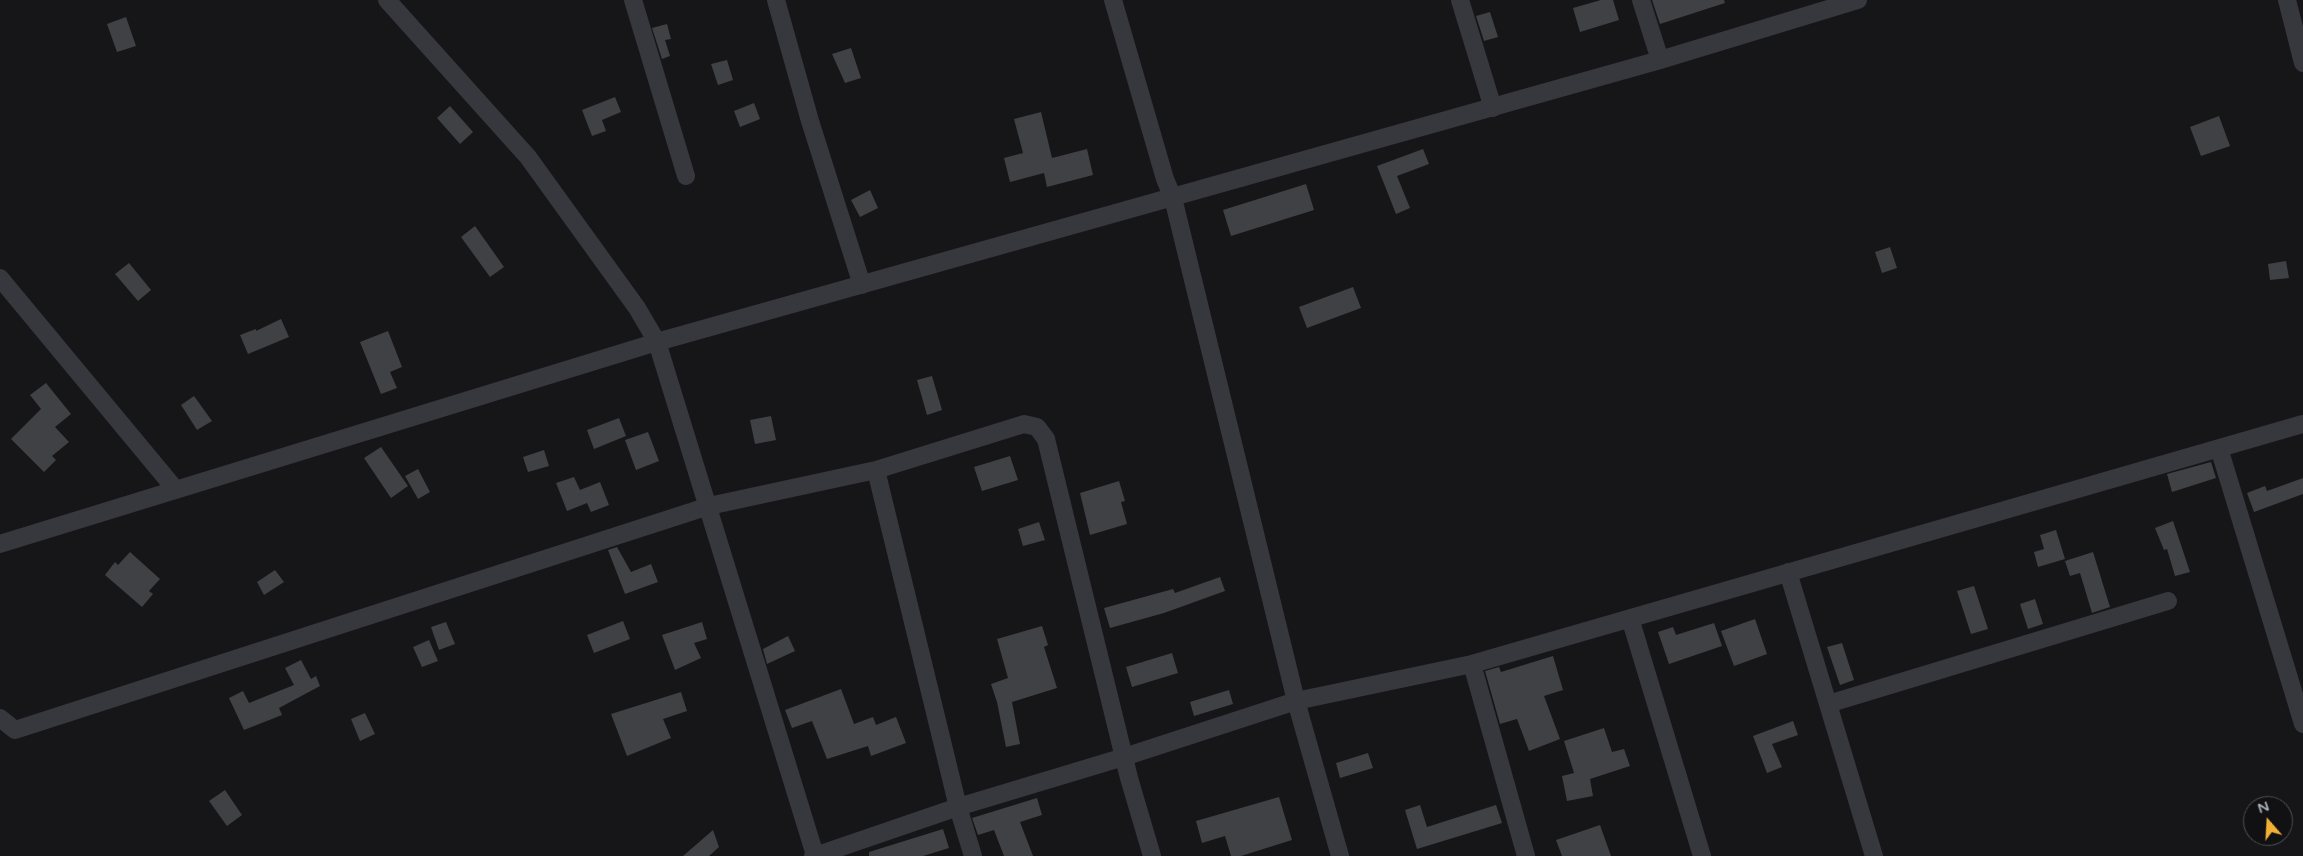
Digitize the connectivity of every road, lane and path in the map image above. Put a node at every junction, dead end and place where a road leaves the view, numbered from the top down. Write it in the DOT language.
graph roads {
  1 [pos="388,0"];
  2 [pos="632,0"];
  3 [pos="776,0"];
  4 [pos="1113,0"];
  5 [pos="1460,0"];
  6 [pos="1642,0"];
  7 [pos="1858,0"];
  8 [pos="2287,0"];
  9 [pos="1660,60"];
  10 [pos="2303,64"];
  11 [pos="1493,108"];
  12 [pos="686,176"];
  13 [pos="1173,198"];
  14 [pos="0,278"];
  15 [pos="862,285"];
  16 [pos="658,342"];
  17 [pos="2303,424"];
  18 [pos="2219,448"];
  19 [pos="876,470"];
  20 [pos="176,490"];
  21 [pos="709,506"];
  22 [pos="0,544"];
  23 [pos="1788,572"];
  24 [pos="2168,600"];
  25 [pos="1630,618"];
  26 [pos="1472,664"];
  27 [pos="1296,701"];
  28 [pos="1828,704"];
  29 [pos="2302,714"];
  30 [pos="0,718"];
  31 [pos="1124,757"];
  32 [pos="958,807"];
  33 [pos="814,856"];
  34 [pos="973,856"];
  35 [pos="1152,856"];
  36 [pos="1340,856"];
  37 [pos="1526,856"];
  38 [pos="1702,856"];
  39 [pos="1874,856"];
  1 -- 16 [label="street"];
  2 -- 12 [label="street"];
  3 -- 15 [label="street"];
  4 -- 13 [label="street"];
  5 -- 11 [label="street"];
  6 -- 9 [label="street"];
  7 -- 9 [label="street"];
  8 -- 10 [label="street"];
  9 -- 11 [label="street"];
  11 -- 13 [label="street"];
  13 -- 15 [label="street"];
  13 -- 27 [label="street"];
  14 -- 20 [label="street"];
  15 -- 16 [label="street"];
  16 -- 20 [label="street"];
  16 -- 21 [label="street"];
  17 -- 18 [label="street"];
  18 -- 23 [label="street"];
  18 -- 29 [label="street"];
  19 -- 21 [label="street"];
  19 -- 31 [label="street"];
  19 -- 32 [label="street"];
  20 -- 22 [label="street"];
  21 -- 30 [label="street"];
  21 -- 33 [label="street"];
  23 -- 25 [label="street"];
  23 -- 28 [label="street"];
  24 -- 28 [label="street"];
  25 -- 26 [label="street"];
  25 -- 38 [label="street"];
  26 -- 27 [label="street"];
  26 -- 37 [label="street"];
  27 -- 31 [label="street"];
  27 -- 36 [label="street"];
  28 -- 39 [label="street"];
  31 -- 32 [label="street"];
  31 -- 35 [label="street"];
  32 -- 33 [label="street"];
  32 -- 34 [label="street"];
}
